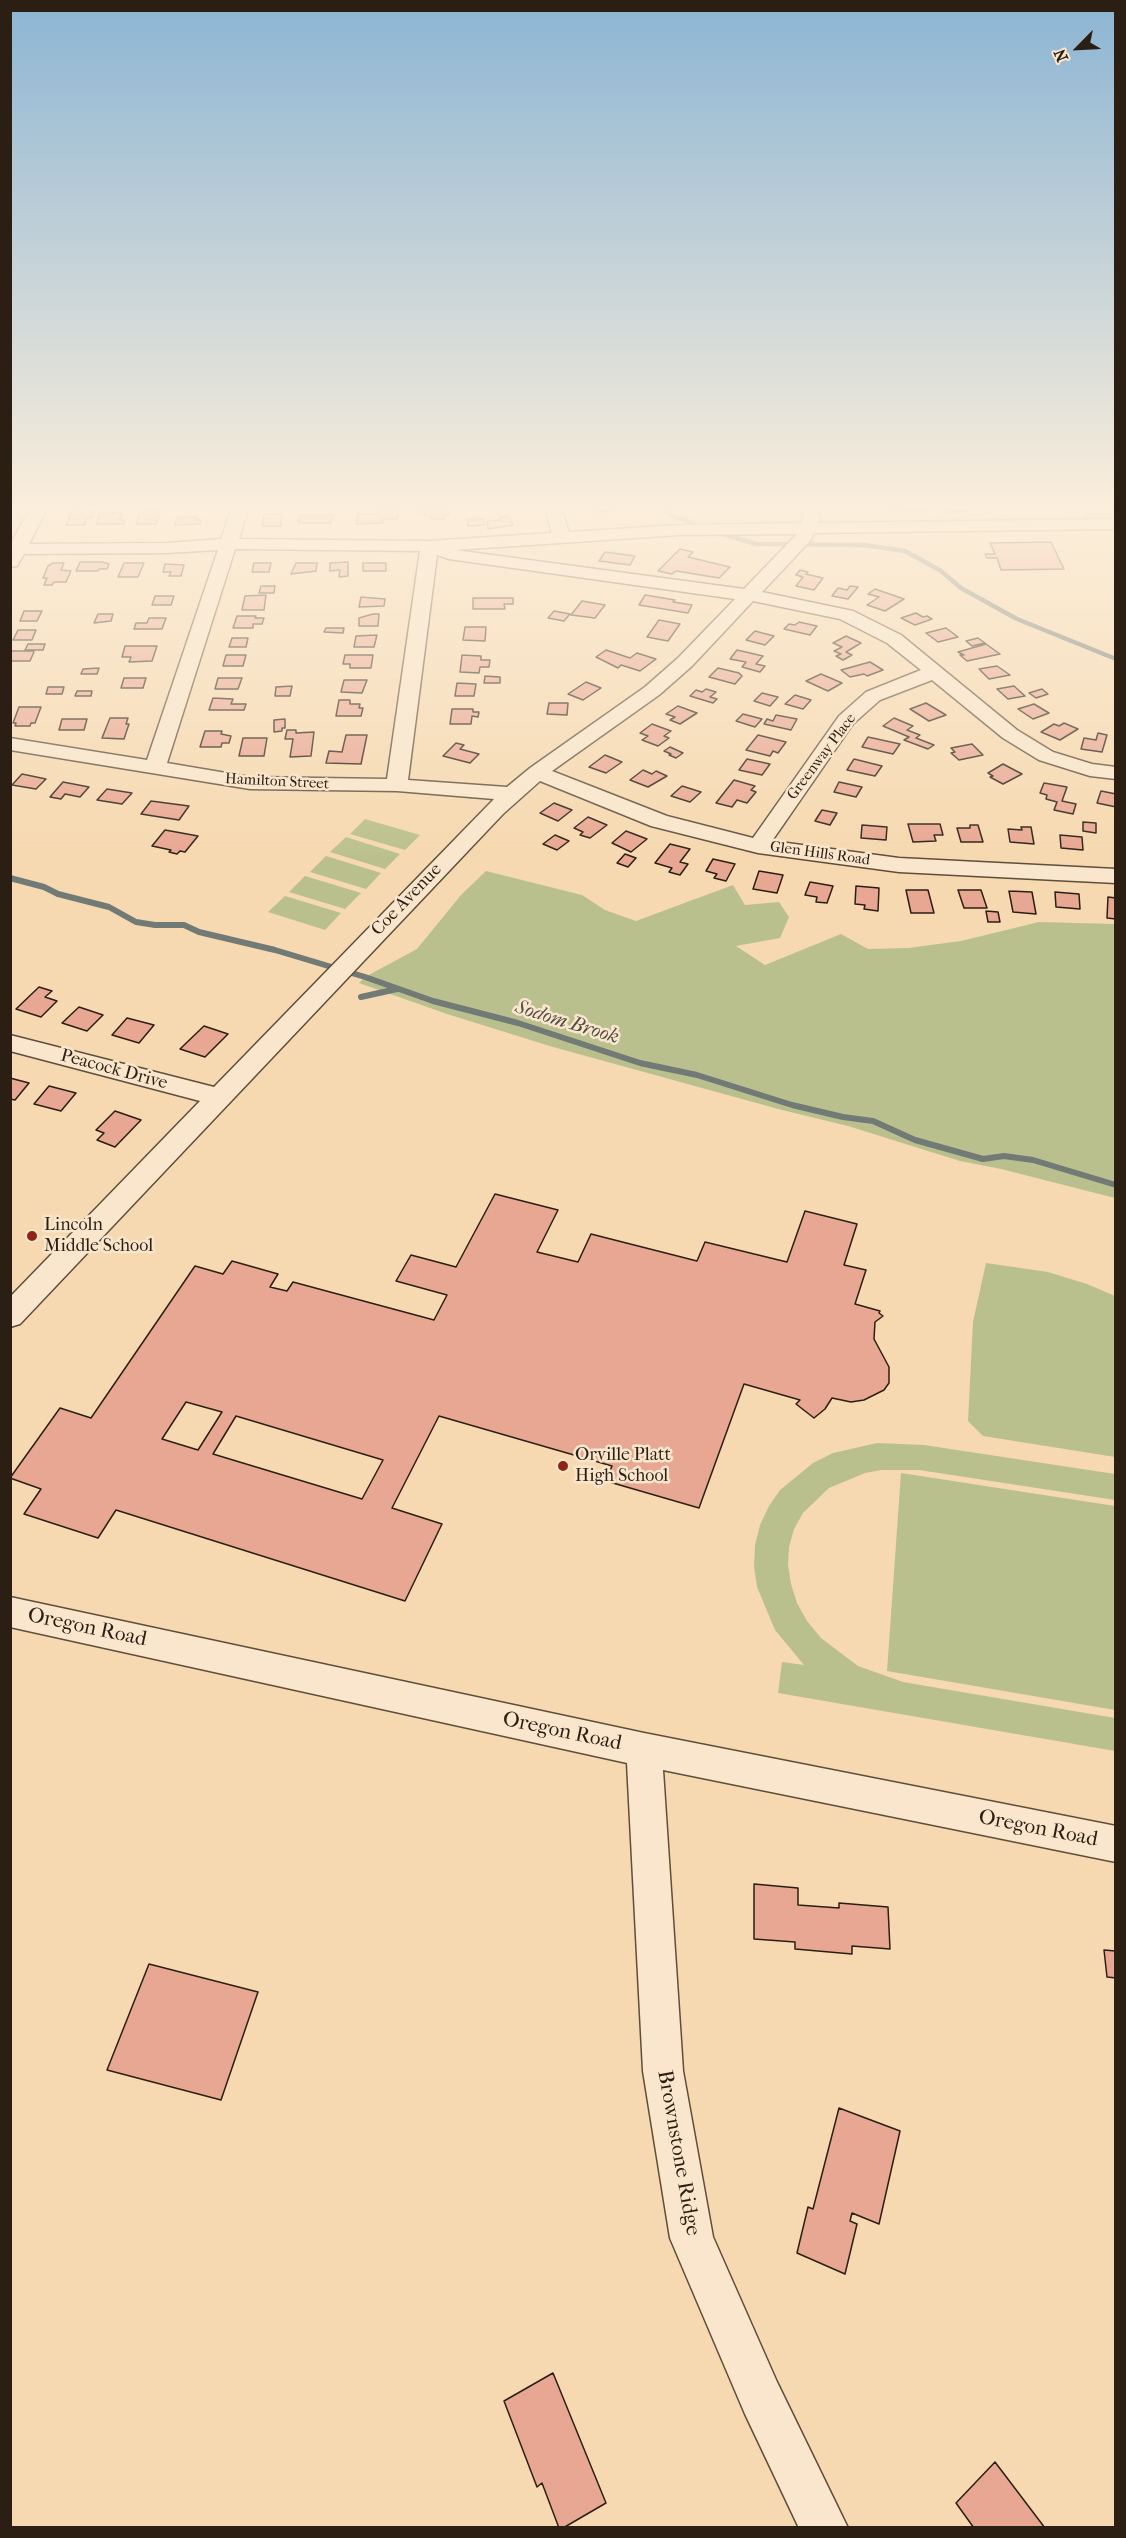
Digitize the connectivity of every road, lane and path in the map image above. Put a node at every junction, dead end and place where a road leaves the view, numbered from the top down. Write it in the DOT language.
graph roads {
  1 [pos="203,623"];
  2 [pos="419,623"];
  3 [pos="721,623"];
  4 [pos="863,623"];
  5 [pos="934,672"];
  6 [pos="10,744"];
  7 [pos="155,768"];
  8 [pos="537,772"];
  9 [pos="1116,773"];
  10 [pos="397,785"];
  11 [pos="510,794"];
  12 [pos="758,846"];
  13 [pos="1116,876"];
  14 [pos="10,1043"];
  15 [pos="218,1097"];
  16 [pos="10,1316"];
  17 [pos="10,1612"];
  18 [pos="644,1750"];
  19 [pos="1116,1844"];
  20 [pos="824,2528"];
  1 -- 7 [label="street"];
  2 -- 10 [label="street"];
  3 -- 8 [label="street, Coe Avenue"];
  4 -- 5 [label="street"];
  5 -- 9 [label="street"];
  5 -- 12 [label="street, Greenway Place"];
  6 -- 7 [label="street, Hamilton Street"];
  7 -- 10 [label="street, Hamilton Street"];
  8 -- 11 [label="street, Coe Avenue"];
  8 -- 12 [label="street, Glen Hills Road"];
  10 -- 11 [label="street, Hamilton Street"];
  11 -- 15 [label="street, Coe Avenue"];
  12 -- 13 [label="street, Glen Hills Road"];
  14 -- 15 [label="street, Peacock Drive"];
  15 -- 16 [label="street, Coe Avenue"];
  17 -- 18 [label="street, Oregon Road"];
  18 -- 19 [label="street, Oregon Road"];
  18 -- 20 [label="street, Brownstone Ridge"];
}
